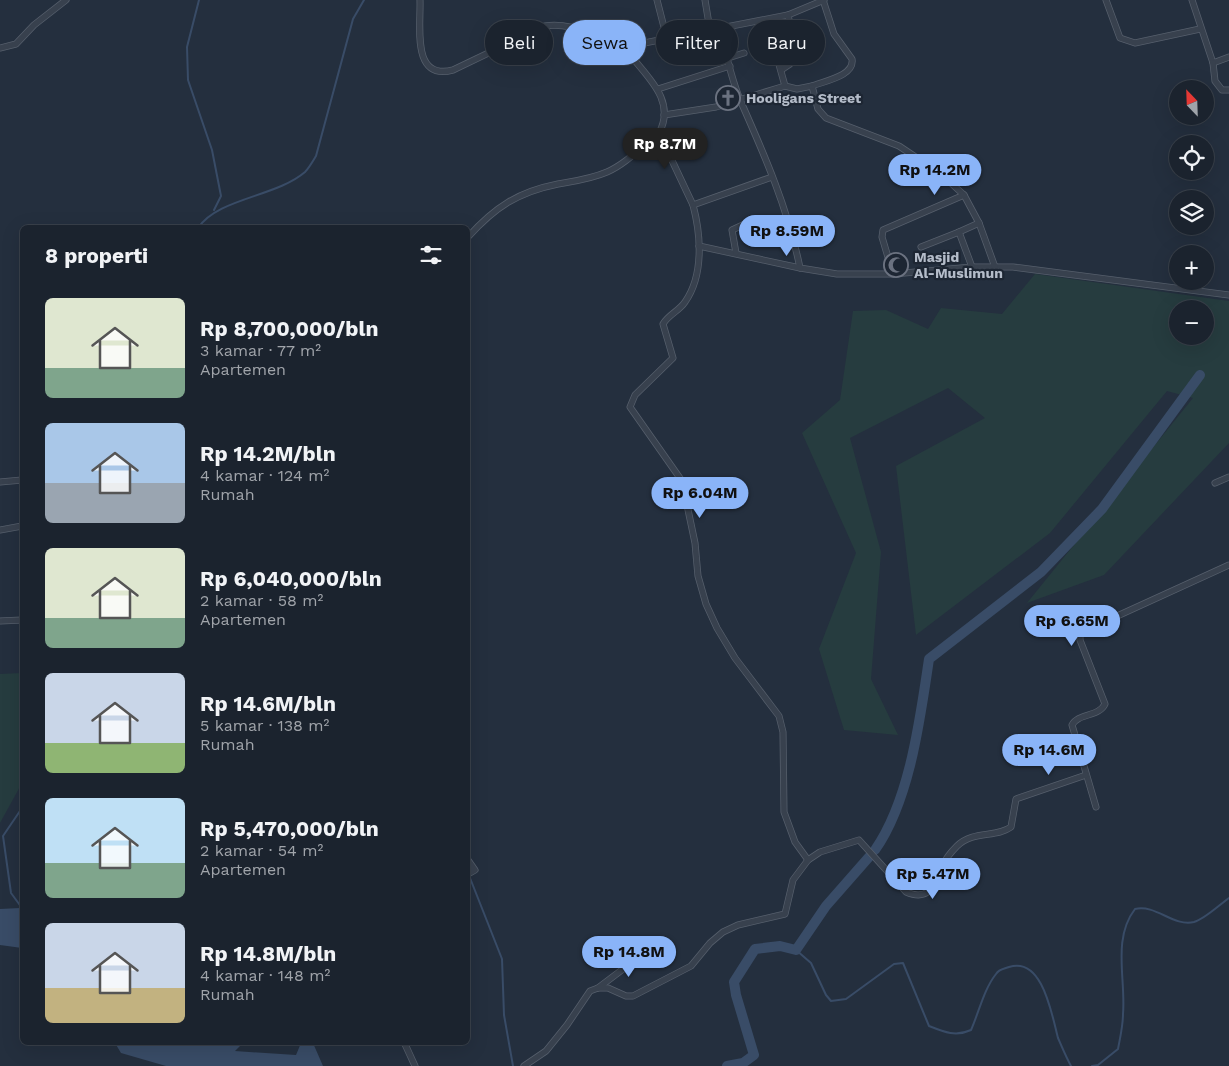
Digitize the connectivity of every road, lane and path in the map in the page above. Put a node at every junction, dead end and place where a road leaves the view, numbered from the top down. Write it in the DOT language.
graph roads {
  1 [pos="66,0"];
  2 [pos="420,0"];
  3 [pos="657,0"];
  4 [pos="705,0"];
  5 [pos="824,0"];
  6 [pos="1106,0"];
  7 [pos="1193,0"];
  8 [pos="788,15"];
  9 [pos="662,20"];
  10 [pos="708,20"];
  11 [pos="738,24"];
  12 [pos="563,26"];
  13 [pos="1200,29"];
  14 [pos="0,48"];
  15 [pos="744,52"];
  16 [pos="738,54"];
  17 [pos="1229,57"];
  18 [pos="1213,63"];
  19 [pos="636,65"];
  20 [pos="780,65"];
  21 [pos="730,66"];
  22 [pos="781,70"];
  23 [pos="785,86"];
  24 [pos="812,86"];
  25 [pos="658,89"];
  26 [pos="1229,90"];
  27 [pos="740,101"];
  28 [pos="664,115"];
  29 [pos="659,133"];
  30 [pos="772,177"];
  31 [pos="964,195"];
  32 [pos="693,205"];
  33 [pos="979,223"];
  34 [pos="747,224"];
  35 [pos="959,232"];
  36 [pos="470,235"];
  37 [pos="699,246"];
  38 [pos="920,247"];
  39 [pos="736,253"];
  40 [pos="972,267"];
  41 [pos="995,267"];
  42 [pos="800,268"];
  43 [pos="893,274"];
  44 [pos="1229,295"];
  45 [pos="1229,477"];
  46 [pos="20,480"];
  47 [pos="0,482"];
  48 [pos="1215,483"];
  49 [pos="20,526"];
  50 [pos="0,530"];
  51 [pos="1229,565"];
  52 [pos="20,620"];
  53 [pos="0,621"];
  54 [pos="1086,775"];
  55 [pos="1096,807"];
  56 [pos="808,860"];
  57 [pos="470,863"];
  58 [pos="470,873"];
  59 [pos="654,954"];
  60 [pos="598,988"];
  61 [pos="405,1045"];
  62 [pos="415,1066"];
  63 [pos="524,1066"];
  1 -- 14 [label="street"];
  2 -- 12 [label="street"];
  3 -- 9 [label="street"];
  4 -- 10 [label="street"];
  5 -- 8 [label="street"];
  5 -- 24 [label="street"];
  6 -- 13 [label="street"];
  7 -- 13 [label="street"];
  8 -- 11 [label="street"];
  8 -- 22 [label="street"];
  13 -- 18 [label="street"];
  15 -- 16 [label="street"];
  17 -- 18 [label="street"];
  18 -- 26 [label="street"];
  19 -- 25 [label="street"];
  20 -- 22 [label="street"];
  21 -- 25 [label="street"];
  21 -- 27 [label="street"];
  22 -- 23 [label="street"];
  23 -- 24 [label="street"];
  23 -- 27 [label="street"];
  24 -- 31 [label="street"];
  25 -- 28 [label="street"];
  27 -- 28 [label="street"];
  27 -- 30 [label="street"];
  28 -- 29 [label="street"];
  29 -- 32 [label="street"];
  29 -- 36 [label="street"];
  30 -- 32 [label="street"];
  30 -- 42 [label="street"];
  31 -- 33 [label="street"];
  31 -- 43 [label="street"];
  32 -- 37 [label="street"];
  33 -- 35 [label="street"];
  33 -- 41 [label="street"];
  34 -- 39 [label="street"];
  35 -- 38 [label="street"];
  35 -- 40 [label="street"];
  37 -- 39 [label="street"];
  37 -- 56 [label="street"];
  39 -- 42 [label="street"];
  40 -- 41 [label="street"];
  40 -- 43 [label="street"];
  41 -- 44 [label="street"];
  42 -- 43 [label="street"];
  45 -- 48 [label="street"];
  46 -- 47 [label="street"];
  49 -- 50 [label="street"];
  51 -- 54 [label="street"];
  52 -- 53 [label="street"];
  54 -- 55 [label="street"];
  54 -- 56 [label="street"];
  56 -- 60 [label="street"];
  57 -- 58 [label="street"];
  59 -- 60 [label="street"];
  60 -- 63 [label="street"];
  61 -- 62 [label="street"];
}
